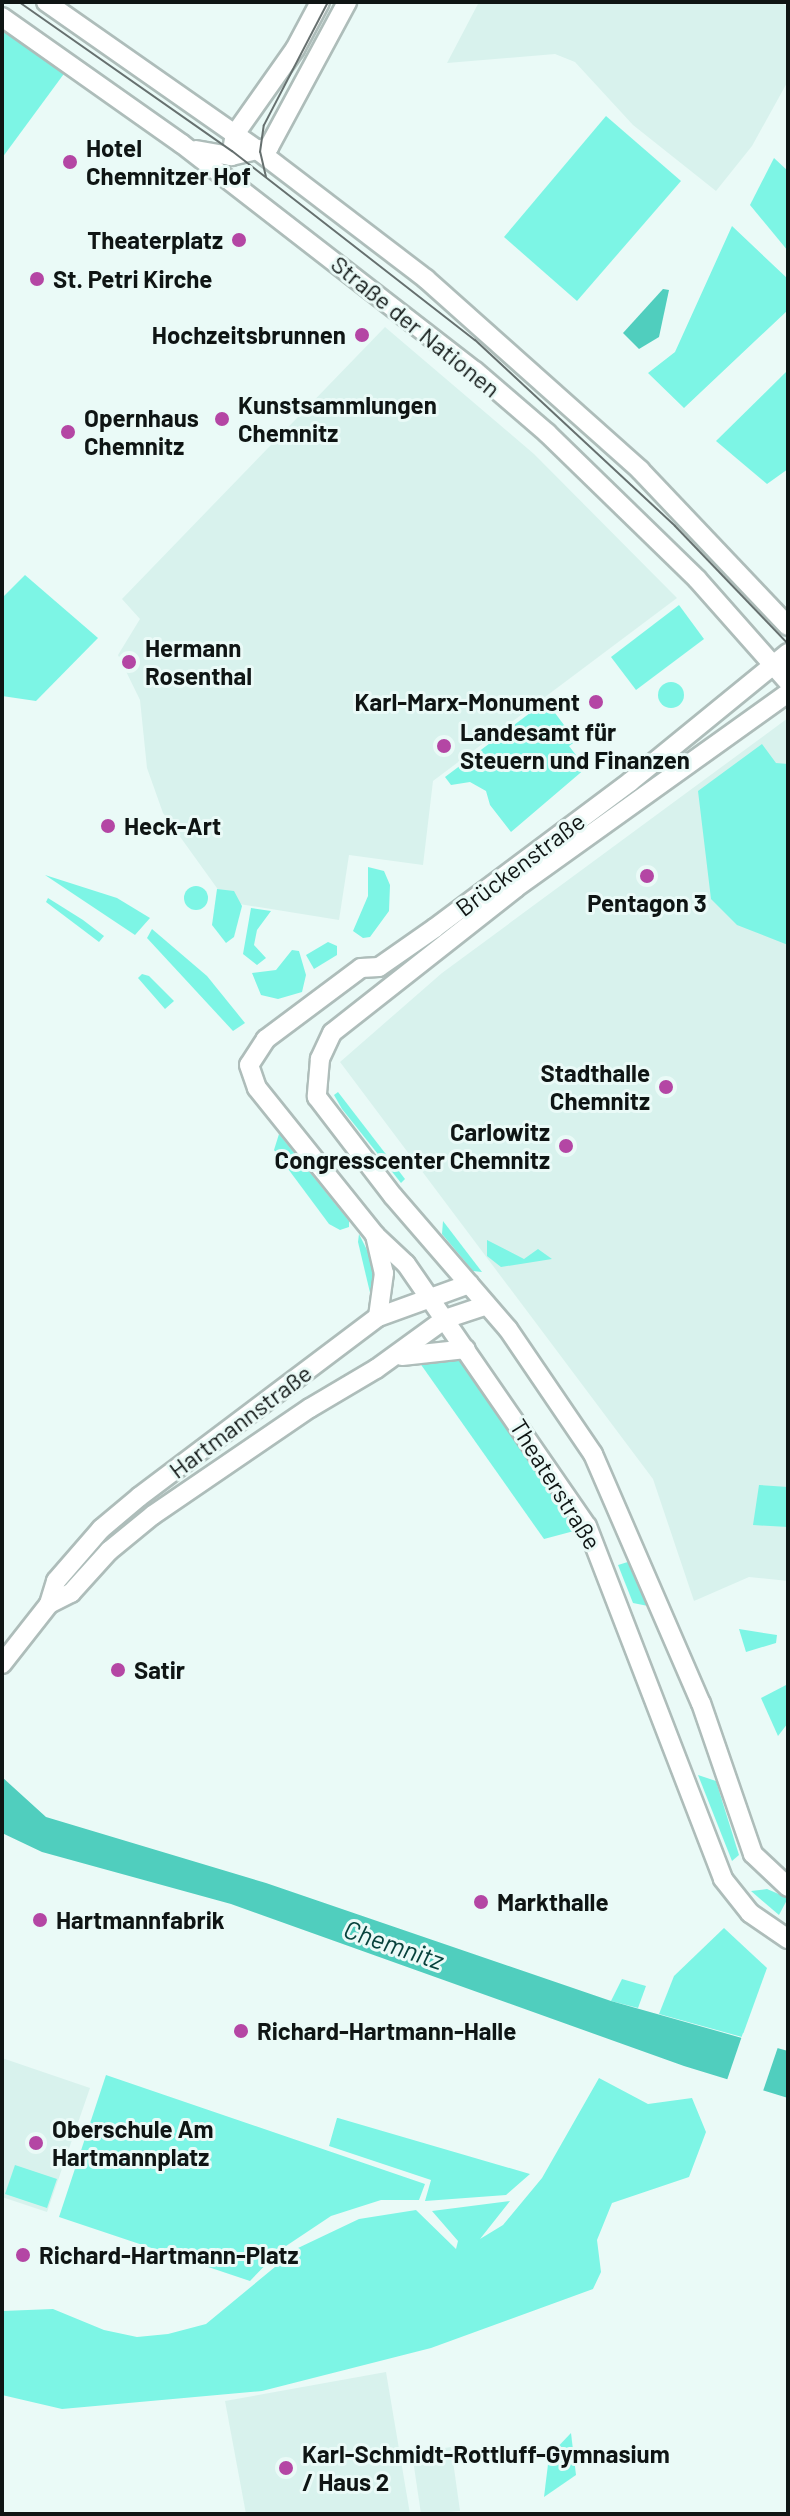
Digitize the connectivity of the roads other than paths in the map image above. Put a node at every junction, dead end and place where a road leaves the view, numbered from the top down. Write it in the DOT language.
graph roads {
  1 [pos="46,2"];
  2 [pos="320,2"];
  3 [pos="347,2"];
  4 [pos="2,17"];
  5 [pos="235,134"];
  6 [pos="182,144"];
  7 [pos="260,152"];
  8 [pos="231,156"];
  9 [pos="250,195"];
  10 [pos="788,626"];
  11 [pos="781,659"];
  12 [pos="788,682"];
  13 [pos="788,693"];
  14 [pos="249,1065"];
  15 [pos="317,1097"];
  16 [pos="375,1235"];
  17 [pos="469,1284"];
  18 [pos="429,1297"];
  19 [pos="487,1305"];
  20 [pos="378,1317"];
  21 [pos="445,1319"];
  22 [pos="466,1349"];
  23 [pos="392,1358"];
  24 [pos="49,1604"];
  25 [pos="2,1664"];
  26 [pos="788,1887"];
  27 [pos="788,1939"];
  1 -- 5 [label="main road, Straße der Nationen"];
  2 -- 5 [label="main road"];
  3 -- 7 [label="main road"];
  4 -- 6 [label="main road, Straße der Nationen"];
  5 -- 7 [label="main road, Straße der Nationen"];
  5 -- 8 [label="main road"];
  6 -- 8 [label="main road"];
  6 -- 9 [label="main road, Straße der Nationen"];
  7 -- 8 [label="main road"];
  7 -- 10 [label="main road, Straße der Nationen"];
  8 -- 9 [label="main road"];
  9 -- 11 [label="main road, Straße der Nationen"];
  11 -- 12 [label="main road, Straße der Nationen"];
  11 -- 14 [label="main road, Brückenstraße"];
  13 -- 15 [label="main road, Brückenstraße"];
  14 -- 16 [label="main road, Theaterstraße"];
  15 -- 17 [label="main road, Theaterstraße"];
  16 -- 18 [label="main road, Theaterstraße"];
  16 -- 20 [label="main road"];
  17 -- 18 [label="main road, Hartmannstraße"];
  17 -- 19 [label="main road, Theaterstraße"];
  18 -- 20 [label="main road, Hartmannstraße"];
  18 -- 21 [label="main road, Theaterstraße"];
  19 -- 21 [label="main road, Hartmannstraße"];
  19 -- 26 [label="main road, Theaterstraße"];
  20 -- 24 [label="main road, Hartmannstraße"];
  21 -- 22 [label="main road, Theaterstraße"];
  21 -- 23 [label="main road, Hartmannstraße"];
  22 -- 23 [label="main road"];
  22 -- 27 [label="main road, Theaterstraße"];
  23 -- 24 [label="main road, Hartmannstraße"];
  24 -- 25 [label="main road, Hartmannstraße"];
}
